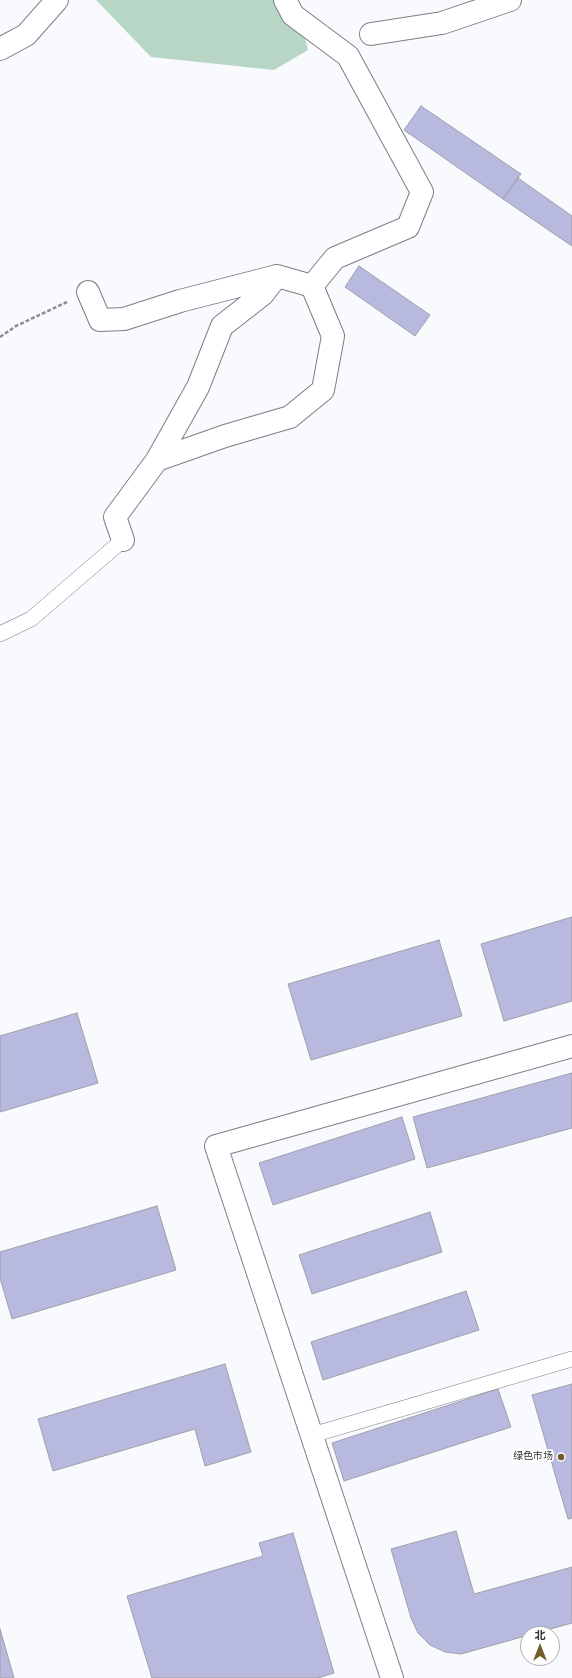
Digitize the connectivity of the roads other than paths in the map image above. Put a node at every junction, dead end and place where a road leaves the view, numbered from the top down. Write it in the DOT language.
graph roads {
  1 [pos="58,0"];
  2 [pos="286,0"];
  3 [pos="496,2"];
  4 [pos="371,34"];
  5 [pos="0,49"];
  6 [pos="277,276"];
  7 [pos="312,286"];
  8 [pos="88,292"];
  9 [pos="157,460"];
  10 [pos="123,540"];
  11 [pos="0,634"];
  12 [pos="572,1046"];
  13 [pos="572,1359"];
  14 [pos="312,1435"];
  15 [pos="392,1678"];
  1 -- 5 [label="street"];
  2 -- 7 [label="street"];
  3 -- 4 [label="street"];
  6 -- 7 [label="street"];
  6 -- 8 [label="street"];
  6 -- 9 [label="street"];
  7 -- 9 [label="street"];
  9 -- 10 [label="street"];
  10 -- 11 [label="lane"];
  12 -- 14 [label="street"];
  13 -- 14 [label="lane"];
  14 -- 15 [label="street"];
}
